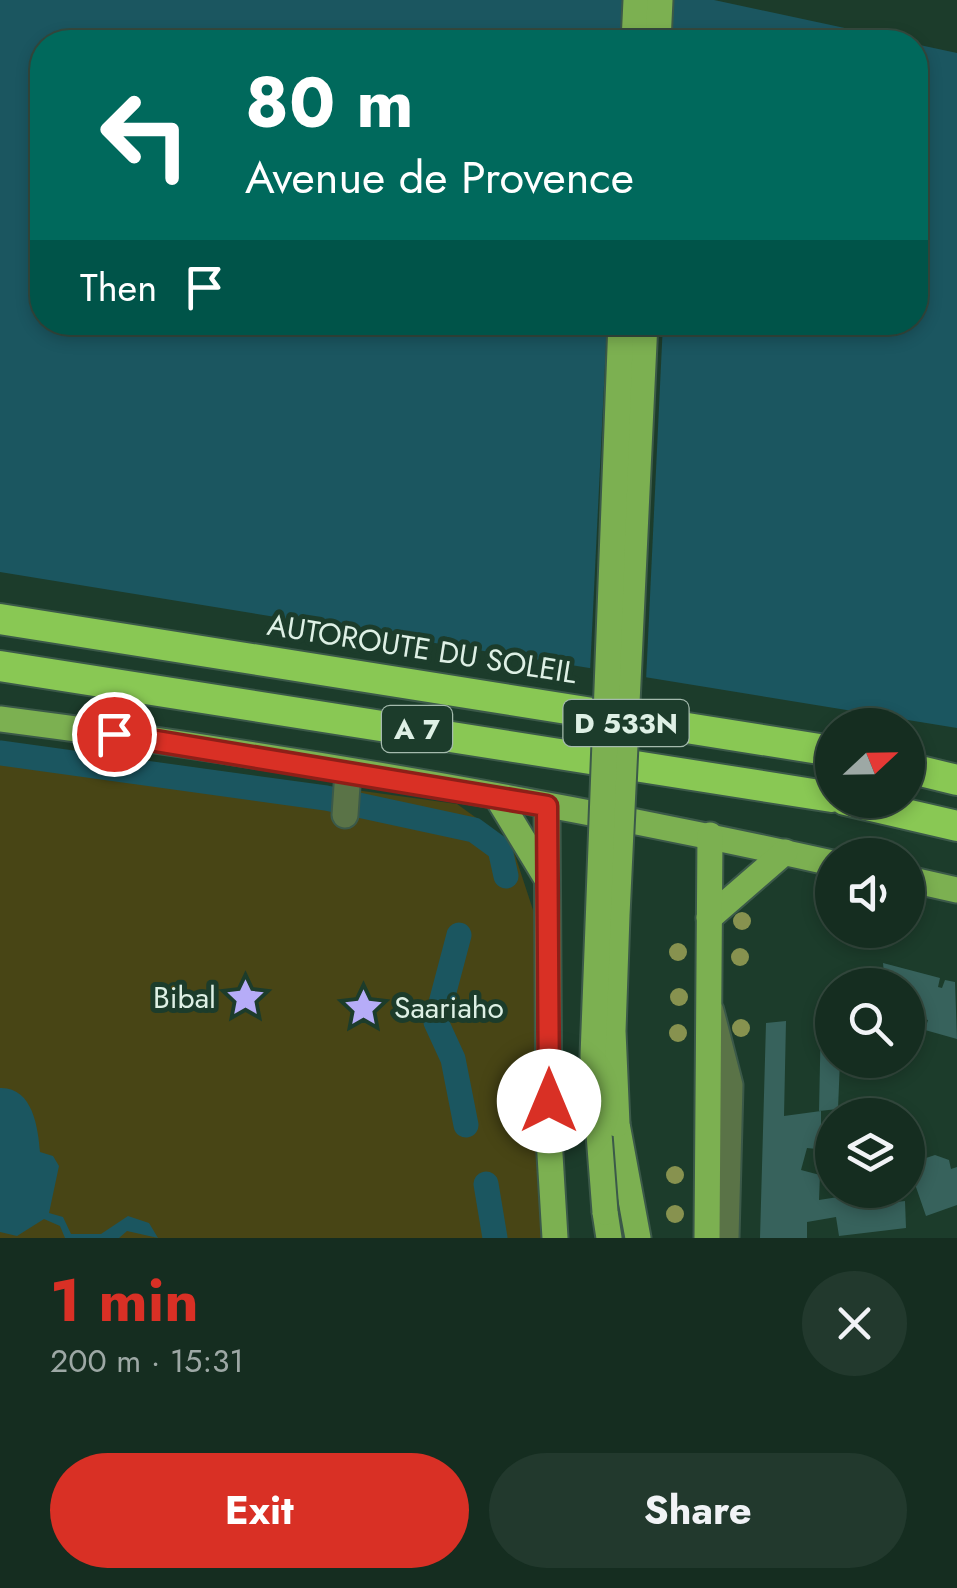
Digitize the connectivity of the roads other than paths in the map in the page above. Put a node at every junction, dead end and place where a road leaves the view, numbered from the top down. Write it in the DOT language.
graph roads {
  1 [pos="636,0"];
  2 [pos="660,0"];
  3 [pos="635,30"];
  4 [pos="659,30"];
  5 [pos="620,335"];
  6 [pos="644,335"];
  7 [pos="0,620"];
  8 [pos="0,666"];
  9 [pos="0,718"];
  10 [pos="815,748"];
  11 [pos="348,771"];
  12 [pos="925,772"];
  13 [pos="957,780"];
  14 [pos="815,794"];
  15 [pos="497,798"];
  16 [pos="547,806"];
  17 [pos="345,815"];
  18 [pos="923,818"];
  19 [pos="957,826"];
  20 [pos="710,835"];
  21 [pos="785,852"];
  22 [pos="815,858"];
  23 [pos="549,882"];
  24 [pos="925,883"];
  25 [pos="957,890"];
  26 [pos="709,918"];
  27 [pos="708,1005"];
  28 [pos="617,1124"];
  29 [pos="606,1229"];
  30 [pos="555,1238"];
  31 [pos="627,1238"];
  32 [pos="638,1238"];
  33 [pos="707,1238"];
  34 [pos="726,1238"];
  1 -- 3 [label="main road"];
  2 -- 4 [label="main road"];
  5 -- 29 [label="main road, D 533N, bridge"];
  6 -- 28 [label="main road, D 533N, bridge"];
  7 -- 10 [label="highway, AUTOROUTE DU SOLEIL / A 7"];
  8 -- 14 [label="highway, A 7"];
  9 -- 11 [label="main road"];
  11 -- 15 [label="main road"];
  11 -- 17 [label="lane"];
  12 -- 13 [label="highway"];
  15 -- 16 [label="main road"];
  15 -- 23 [label="main road"];
  16 -- 20 [label="main road"];
  16 -- 23 [label="main road"];
  18 -- 19 [label="highway"];
  20 -- 21 [label="main road"];
  20 -- 26 [label="main road"];
  21 -- 22 [label="main road"];
  21 -- 26 [label="main road"];
  23 -- 30 [label="main road"];
  24 -- 25 [label="main road"];
  26 -- 27 [label="main road"];
  27 -- 33 [label="main road"];
  27 -- 34 [label="lane"];
  28 -- 31 [label="main road"];
  28 -- 32 [label="main road"];
}
